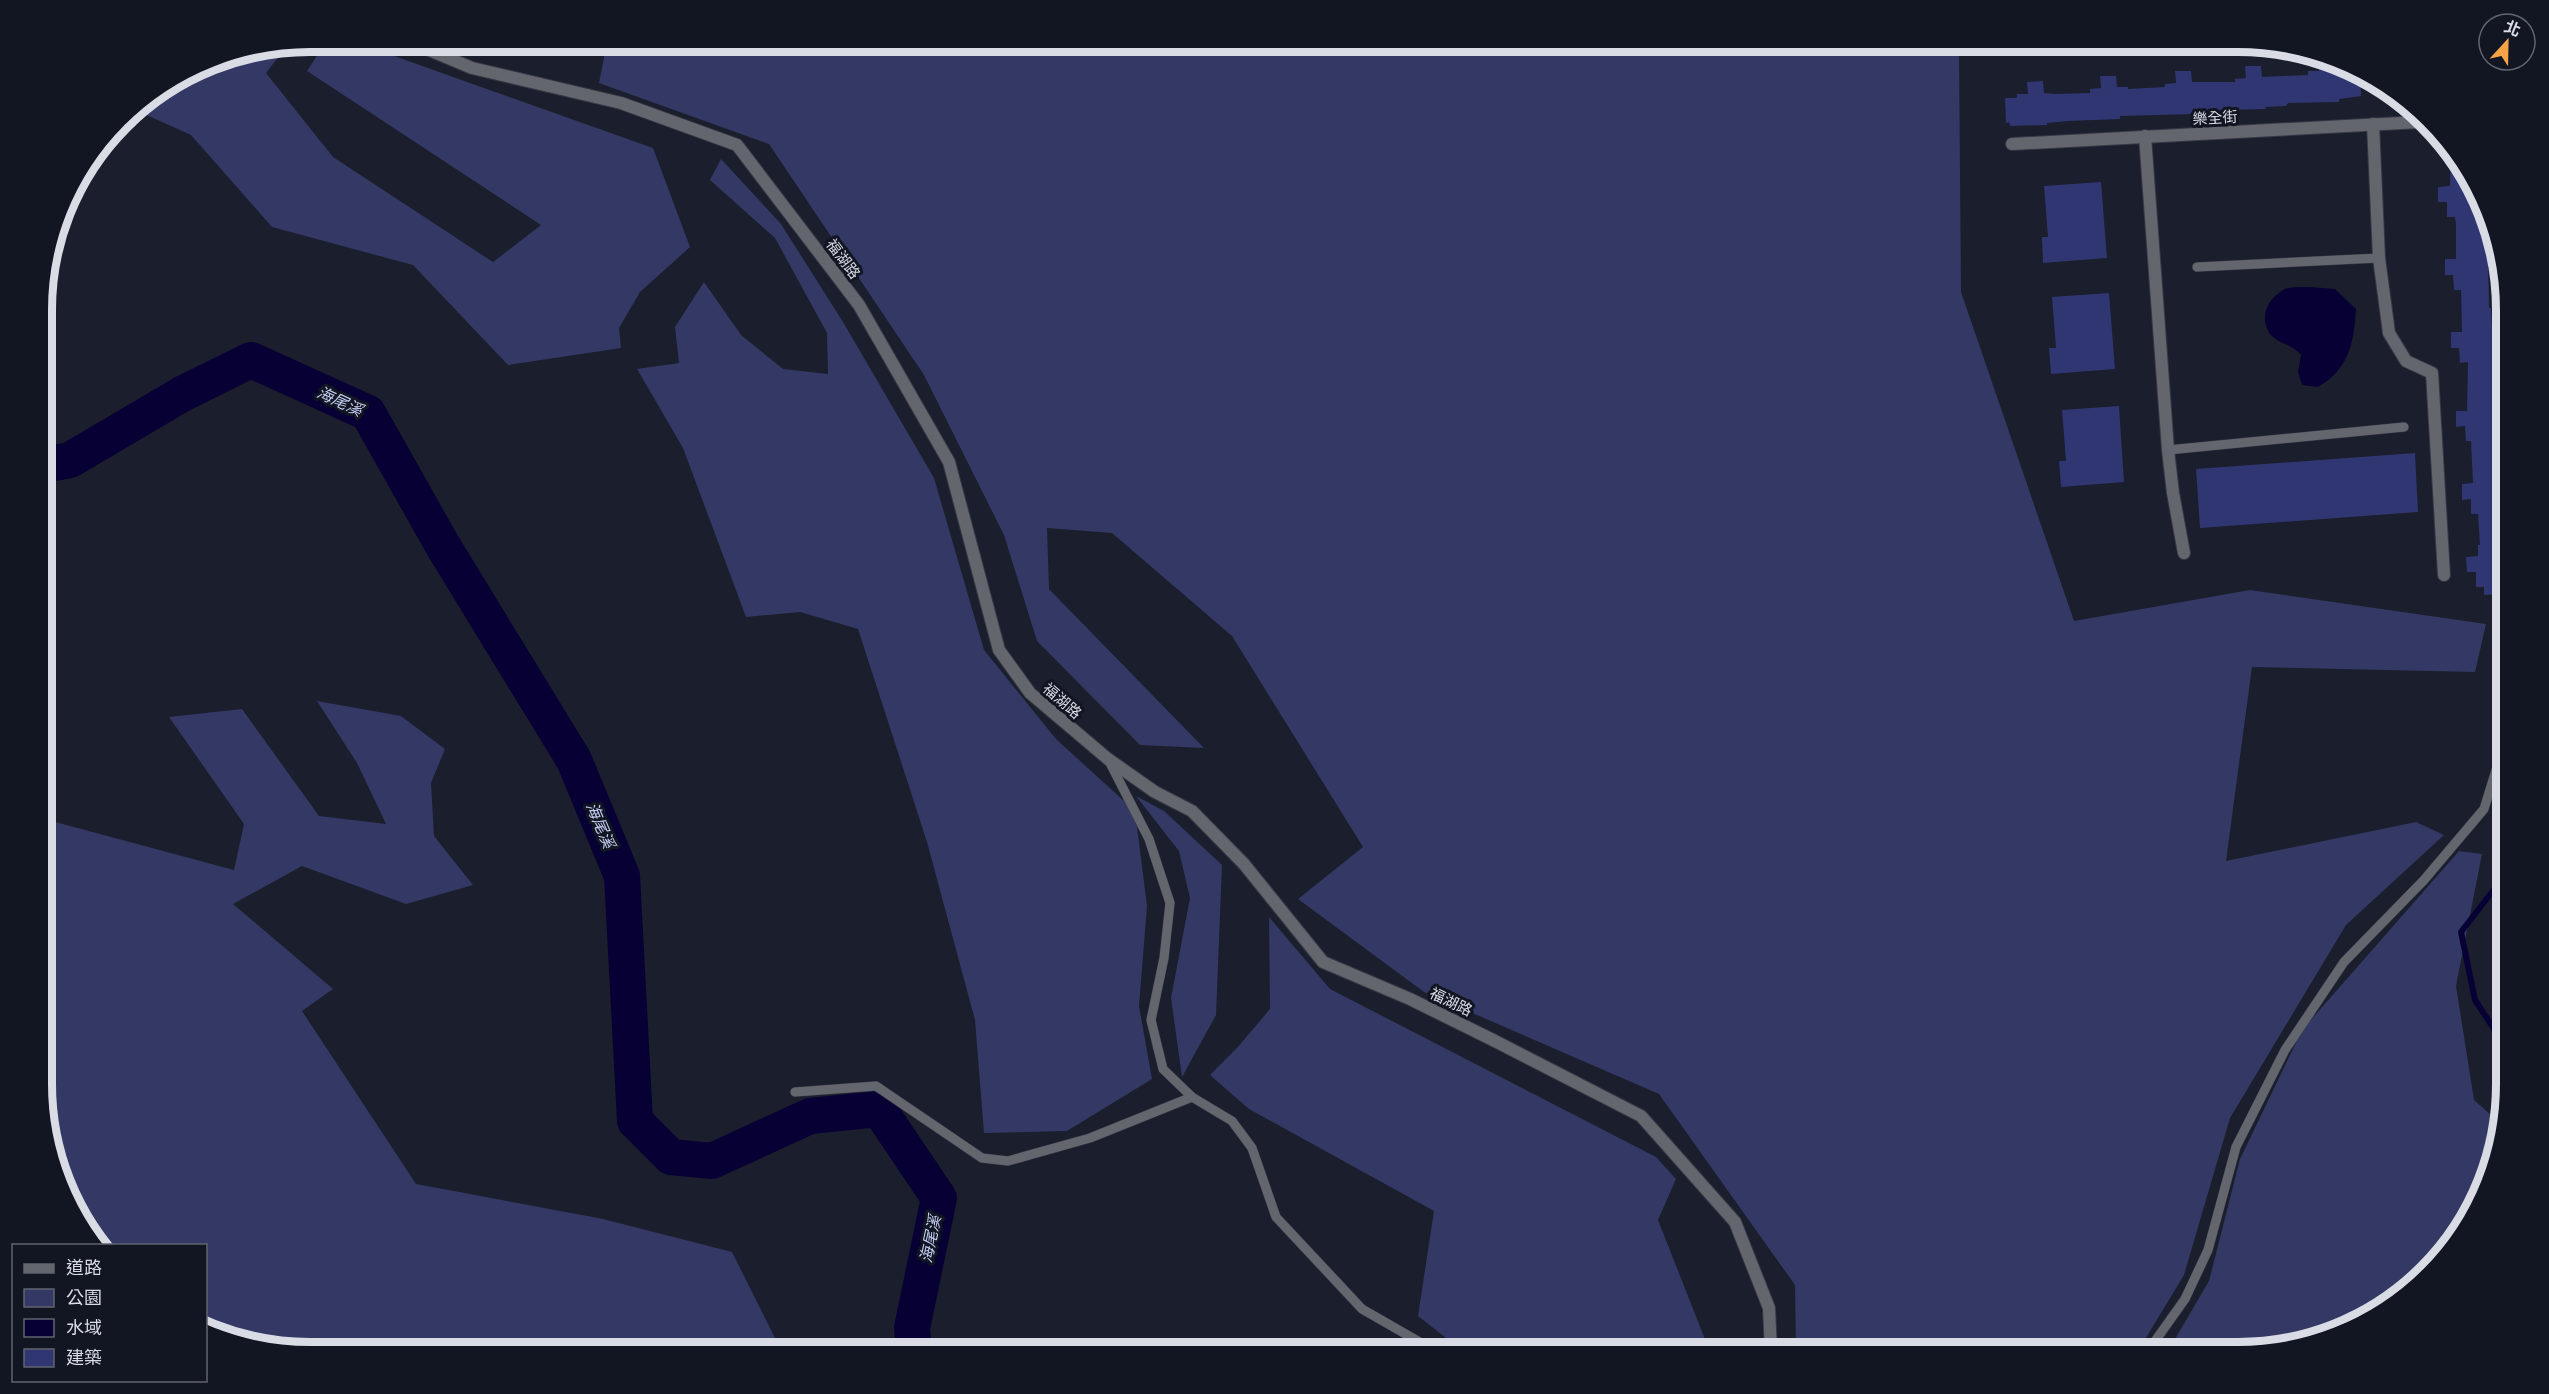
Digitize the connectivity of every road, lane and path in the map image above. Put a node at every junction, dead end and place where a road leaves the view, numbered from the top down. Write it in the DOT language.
graph roads {
  1 [pos="434,52"];
  2 [pos="2415,122"];
  3 [pos="2373,124"];
  4 [pos="2145,136"];
  5 [pos="2012,144"];
  6 [pos="2379,258"];
  7 [pos="2197,267"];
  8 [pos="2404,427"];
  9 [pos="2168,450"];
  10 [pos="2184,553"];
  11 [pos="2444,575"];
  12 [pos="1108,759"];
  13 [pos="2496,770"];
  14 [pos="795,1092"];
  15 [pos="1192,1097"];
  16 [pos="1420,1342"];
  17 [pos="1771,1342"];
  18 [pos="2155,1342"];
  1 -- 12 [label="street, 福湖路"];
  2 -- 3 [label="street, 樂全街"];
  3 -- 4 [label="street, 樂全街"];
  3 -- 6 [label="street"];
  4 -- 5 [label="street, 樂全街"];
  4 -- 9 [label="street"];
  6 -- 7 [label="lane"];
  6 -- 11 [label="street"];
  8 -- 9 [label="lane"];
  9 -- 10 [label="street"];
  12 -- 15 [label="lane"];
  12 -- 17 [label="street, 福湖路"];
  13 -- 18 [label="lane"];
  14 -- 15 [label="lane"];
  15 -- 16 [label="lane"];
}
